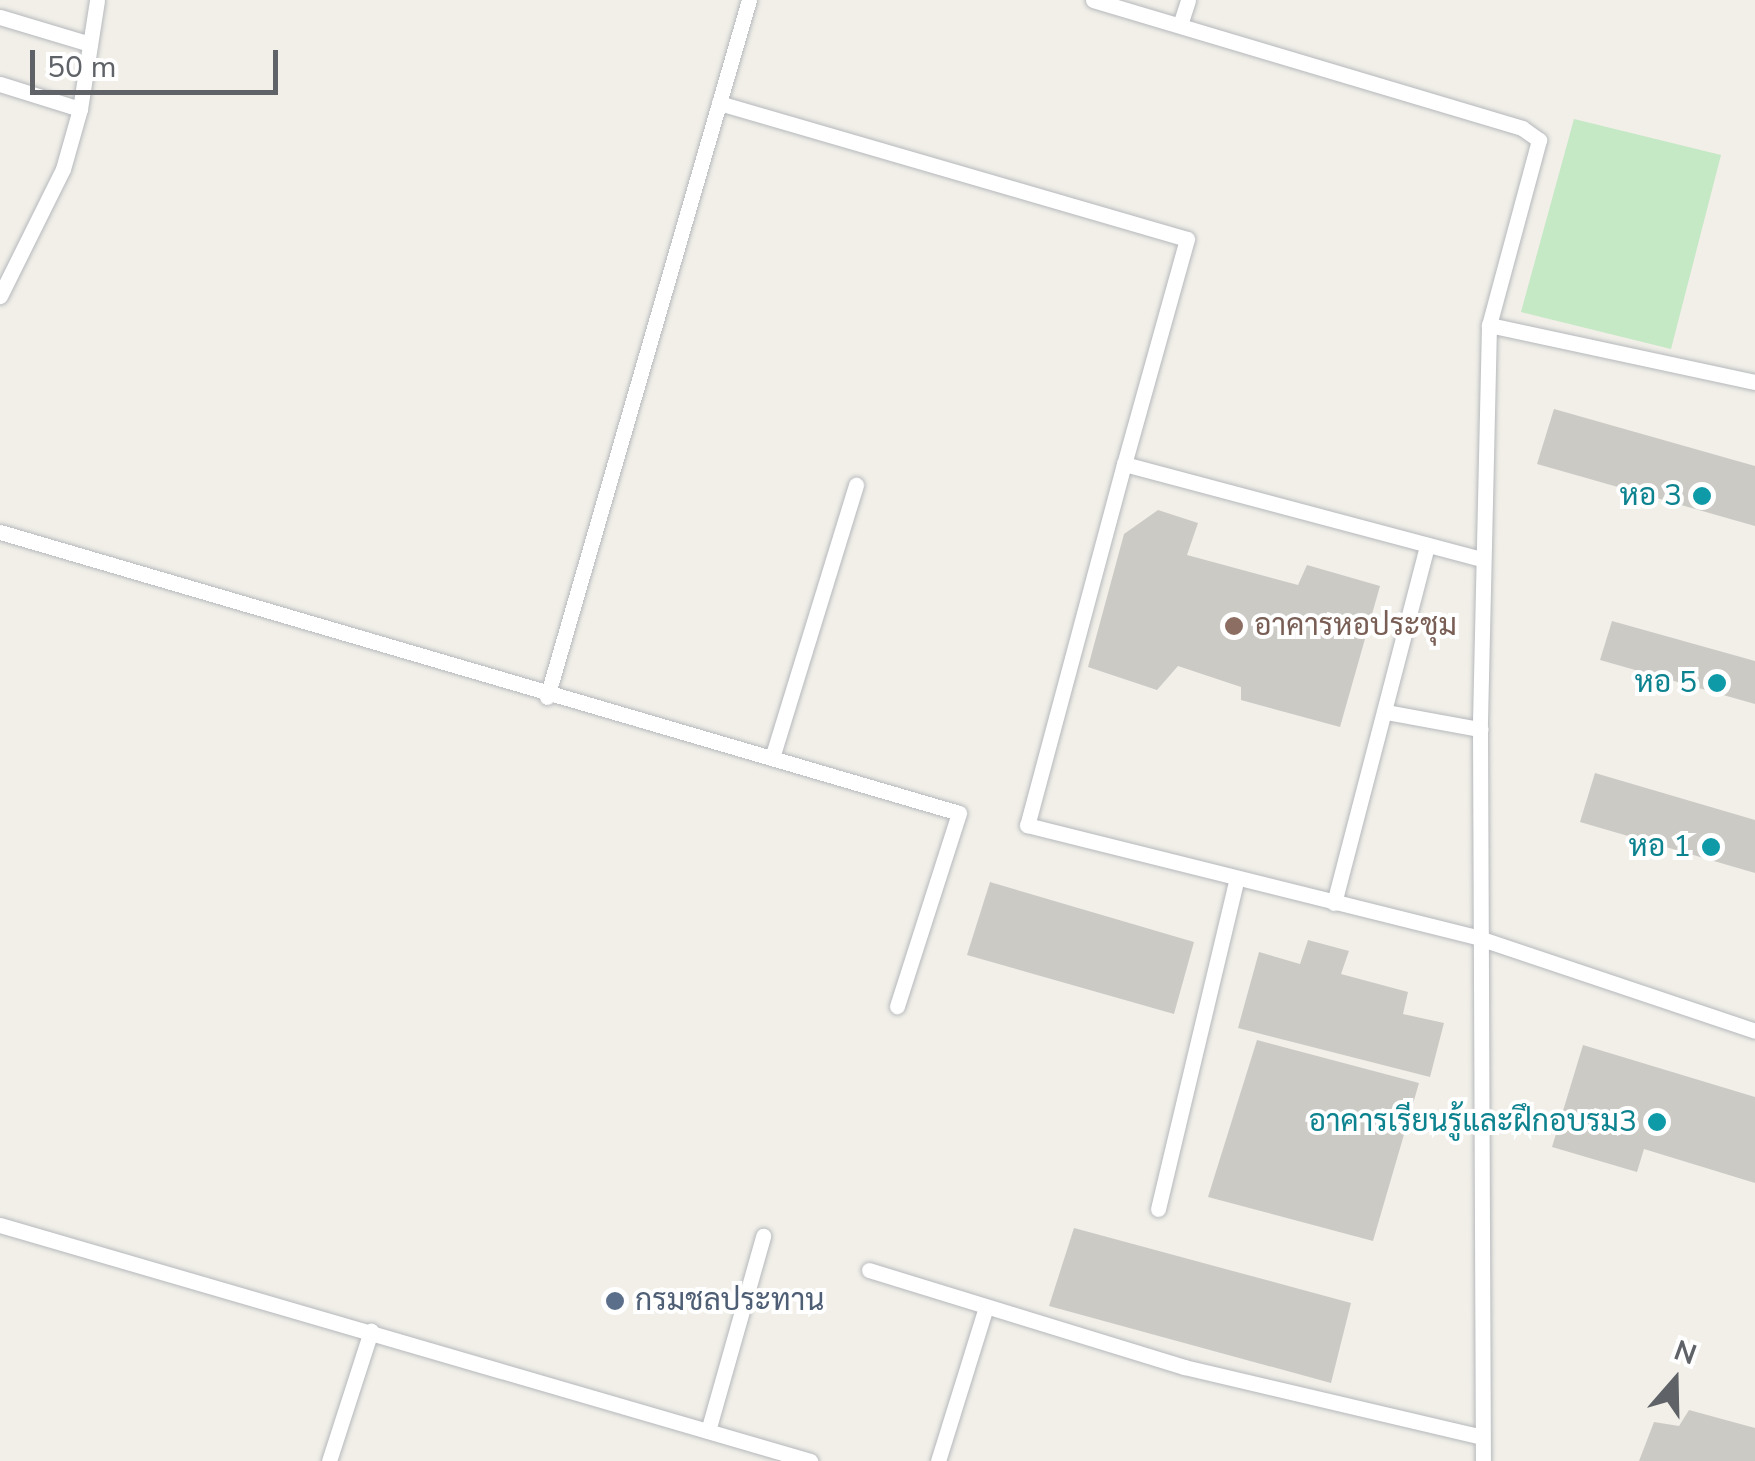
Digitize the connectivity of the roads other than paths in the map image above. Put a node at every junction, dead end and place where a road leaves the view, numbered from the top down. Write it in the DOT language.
graph roads {
  1 [pos="97,0"];
  2 [pos="749,0"];
  3 [pos="1093,0"];
  4 [pos="1188,0"];
  5 [pos="0,18"];
  6 [pos="1180,25"];
  7 [pos="90,44"];
  8 [pos="0,84"];
  9 [pos="720,103"];
  10 [pos="80,109"];
  11 [pos="0,296"];
  12 [pos="1489,324"];
  13 [pos="1755,382"];
  14 [pos="1124,464"];
  15 [pos="856,485"];
  16 [pos="0,532"];
  17 [pos="1427,545"];
  18 [pos="1482,559"];
  19 [pos="547,697"];
  20 [pos="1386,712"];
  21 [pos="1480,729"];
  22 [pos="772,758"];
  23 [pos="1237,878"];
  24 [pos="1334,904"];
  25 [pos="1479,938"];
  26 [pos="897,1006"];
  27 [pos="1755,1031"];
  28 [pos="1158,1208"];
  29 [pos="0,1224"];
  30 [pos="763,1236"];
  31 [pos="869,1270"];
  32 [pos="986,1308"];
  33 [pos="371,1331"];
  34 [pos="708,1431"];
  35 [pos="1482,1437"];
  36 [pos="330,1461"];
  37 [pos="810,1461"];
  38 [pos="938,1461"];
  39 [pos="1482,1461"];
  1 -- 7 [label="lane"];
  2 -- 9 [label="lane"];
  3 -- 6 [label="lane"];
  4 -- 6 [label="lane"];
  5 -- 7 [label="lane"];
  6 -- 12 [label="lane"];
  7 -- 10 [label="lane"];
  8 -- 10 [label="lane"];
  9 -- 14 [label="lane"];
  9 -- 19 [label="lane"];
  10 -- 11 [label="lane"];
  12 -- 13 [label="lane"];
  12 -- 18 [label="lane"];
  14 -- 17 [label="lane"];
  14 -- 23 [label="lane"];
  15 -- 22 [label="lane"];
  16 -- 19 [label="lane"];
  17 -- 18 [label="lane"];
  17 -- 20 [label="lane"];
  18 -- 21 [label="lane"];
  19 -- 22 [label="lane"];
  20 -- 21 [label="lane"];
  20 -- 24 [label="lane"];
  21 -- 25 [label="lane"];
  22 -- 26 [label="lane"];
  23 -- 24 [label="lane"];
  23 -- 28 [label="lane"];
  24 -- 25 [label="lane"];
  25 -- 27 [label="lane"];
  25 -- 35 [label="lane"];
  29 -- 33 [label="lane"];
  30 -- 34 [label="lane"];
  31 -- 32 [label="lane"];
  32 -- 35 [label="lane"];
  32 -- 38 [label="lane"];
  33 -- 34 [label="lane"];
  33 -- 36 [label="lane"];
  34 -- 37 [label="lane"];
  35 -- 39 [label="lane"];
}
